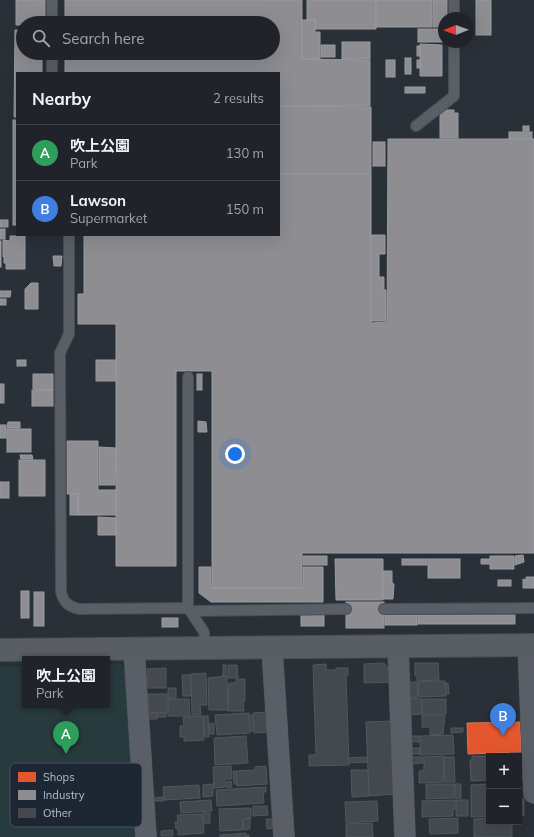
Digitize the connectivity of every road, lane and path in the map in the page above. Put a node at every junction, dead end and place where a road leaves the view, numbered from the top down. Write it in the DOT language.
graph roads {
  1 [pos="52,0"];
  2 [pos="454,0"];
  3 [pos="454,12"];
  4 [pos="52,16"];
  5 [pos="454,48"];
  6 [pos="52,60"];
  7 [pos="52,72"];
  8 [pos="416,126"];
  9 [pos="69,236"];
  10 [pos="188,377"];
  11 [pos="534,608"];
  12 [pos="190,609"];
  13 [pos="346,609"];
  14 [pos="384,609"];
  15 [pos="531,645"];
  16 [pos="398,646"];
  17 [pos="205,648"];
  18 [pos="272,648"];
  19 [pos="134,649"];
  20 [pos="0,650"];
  21 [pos="141,763"];
  22 [pos="142,774"];
  23 [pos="534,793"];
  24 [pos="146,837"];
  25 [pos="284,837"];
  26 [pos="405,837"];
  1 -- 4 [label="lane"];
  2 -- 3 [label="lane"];
  5 -- 8 [label="lane"];
  6 -- 7 [label="lane"];
  9 -- 12 [label="lane"];
  10 -- 12 [label="lane"];
  11 -- 14 [label="lane"];
  12 -- 13 [label="lane"];
  12 -- 17 [label="lane"];
  15 -- 16 [label="street"];
  15 -- 23 [label="street"];
  16 -- 18 [label="street"];
  16 -- 26 [label="street"];
  17 -- 18 [label="street"];
  17 -- 19 [label="street"];
  18 -- 25 [label="street"];
  19 -- 20 [label="street"];
  19 -- 21 [label="street"];
  22 -- 24 [label="street"];
}
